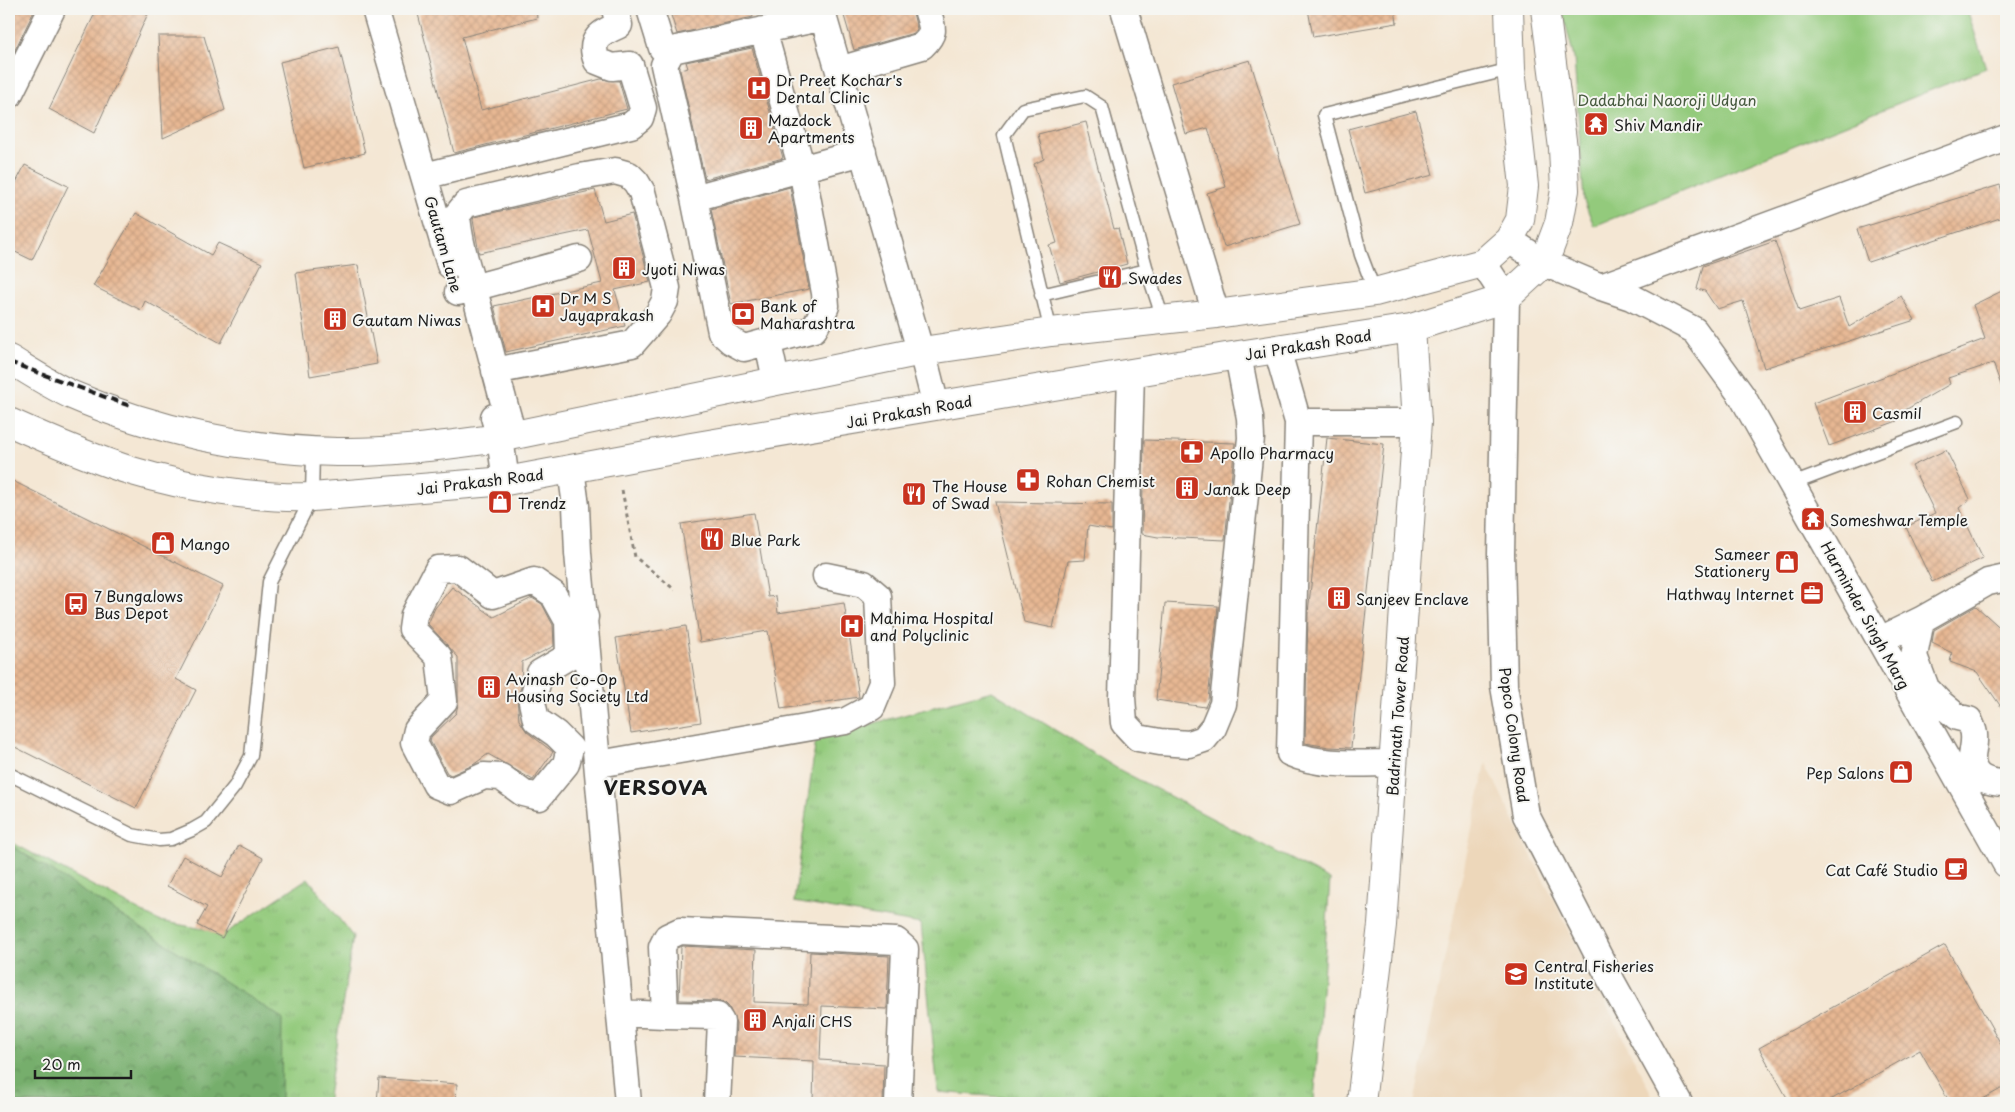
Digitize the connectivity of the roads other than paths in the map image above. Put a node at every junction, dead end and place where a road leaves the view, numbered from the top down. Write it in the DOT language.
graph roads {
  1 [pos="52,9"];
  2 [pos="375,9"];
  3 [pos="615,9"];
  4 [pos="650,9"];
  5 [pos="927,9"];
  6 [pos="1124,9"];
  7 [pos="1509,9"];
  8 [pos="1545,9"];
  9 [pos="823,13"];
  10 [pos="763,30"];
  11 [pos="672,50"];
  12 [pos="1511,69"];
  13 [pos="839,70"];
  14 [pos="9,95"];
  15 [pos="2006,138"];
  16 [pos="863,152"];
  17 [pos="802,169"];
  18 [pos="424,176"];
  19 [pos="694,198"];
  20 [pos="1509,240"];
  21 [pos="579,259"];
  22 [pos="1544,262"];
  23 [pos="1483,263"];
  24 [pos="1147,270"];
  25 [pos="1601,287"];
  26 [pos="465,290"];
  27 [pos="1375,292"];
  28 [pos="1041,295"];
  29 [pos="1506,298"];
  30 [pos="1216,314"];
  31 [pos="1163,319"];
  32 [pos="1411,328"];
  33 [pos="1050,332"];
  34 [pos="768,343"];
  35 [pos="1277,349"];
  36 [pos="922,351"];
  37 [pos="1238,355"];
  38 [pos="9,359"];
  39 [pos="495,371"];
  40 [pos="1131,373"];
  41 [pos="776,380"];
  42 [pos="936,406"];
  43 [pos="9,422"];
  44 [pos="1298,422"];
  45 [pos="1416,422"];
  46 [pos="1957,422"];
  47 [pos="506,436"];
  48 [pos="313,451"];
  49 [pos="571,469"];
  50 [pos="506,481"];
  51 [pos="1792,484"];
  52 [pos="312,497"];
  53 [pos="826,576"];
  54 [pos="2006,578"];
  55 [pos="577,619"];
  56 [pos="1920,620"];
  57 [pos="1880,640"];
  58 [pos="1393,763"];
  59 [pos="599,764"];
  60 [pos="9,774"];
  61 [pos="2006,783"];
  62 [pos="1998,830"];
  63 [pos="2006,864"];
  64 [pos="620,1012"];
  65 [pos="665,1016"];
  66 [pos="628,1103"];
  67 [pos="717,1103"];
  68 [pos="898,1103"];
  69 [pos="1361,1103"];
  70 [pos="1679,1103"];
  1 -- 14 [label="street"];
  2 -- 18 [label="street, Gautam Lane"];
  3 -- 18 [label="street"];
  4 -- 11 [label="street"];
  5 -- 13 [label="street"];
  6 -- 30 [label="street"];
  7 -- 12 [label="main road"];
  8 -- 22 [label="main road, Jai Prakash Road"];
  9 -- 10 [label="street"];
  9 -- 13 [label="street"];
  10 -- 11 [label="street"];
  10 -- 17 [label="street"];
  11 -- 19 [label="street"];
  12 -- 20 [label="main road"];
  12 -- 27 [label="lane"];
  13 -- 16 [label="street"];
  15 -- 25 [label="street"];
  16 -- 17 [label="street"];
  16 -- 36 [label="street"];
  17 -- 19 [label="street"];
  17 -- 34 [label="street"];
  18 -- 26 [label="street, Gautam Lane"];
  19 -- 34 [label="street"];
  20 -- 22 [label="street, Harminder Singh Marg"];
  20 -- 23 [label="main road"];
  21 -- 26 [label="street"];
  22 -- 25 [label="street, Harminder Singh Marg"];
  22 -- 29 [label="main road, Jai Prakash Road"];
  23 -- 27 [label="main road"];
  23 -- 29 [label="street"];
  24 -- 28 [label="lane"];
  24 -- 28 [label="lane"];
  24 -- 31 [label="lane"];
  25 -- 51 [label="street, Harminder Singh Marg"];
  26 -- 39 [label="street"];
  26 -- 39 [label="street"];
  26 -- 47 [label="street, Gautam Lane"];
  27 -- 30 [label="main road"];
  28 -- 33 [label="lane"];
  29 -- 32 [label="main road, Jai Prakash Road"];
  29 -- 70 [label="street, Popco Colony Road"];
  30 -- 31 [label="main road"];
  31 -- 33 [label="main road"];
  32 -- 35 [label="main road, Jai Prakash Road"];
  32 -- 45 [label="main road, Badrinath Tower Road"];
  33 -- 36 [label="main road"];
  34 -- 41 [label="street"];
  35 -- 37 [label="main road, Jai Prakash Road"];
  35 -- 44 [label="street"];
  36 -- 41 [label="main road"];
  36 -- 42 [label="street"];
  37 -- 40 [label="main road, Jai Prakash Road"];
  37 -- 40 [label="street"];
  38 -- 48 [label="main road"];
  39 -- 47 [label="street"];
  40 -- 42 [label="main road, Jai Prakash Road"];
  41 -- 47 [label="main road"];
  42 -- 49 [label="main road, Jai Prakash Road"];
  43 -- 52 [label="main road, Jai Prakash Road"];
  44 -- 45 [label="street"];
  44 -- 58 [label="street"];
  45 -- 58 [label="main road, Badrinath Tower Road"];
  46 -- 51 [label="lane"];
  47 -- 48 [label="main road"];
  47 -- 50 [label="street, Gautam Lane"];
  48 -- 52 [label="lane"];
  49 -- 50 [label="main road, Jai Prakash Road"];
  49 -- 55 [label="street"];
  50 -- 52 [label="main road, Jai Prakash Road"];
  51 -- 57 [label="street, Harminder Singh Marg"];
  52 -- 60 [label="lane"];
  53 -- 59 [label="street"];
  54 -- 56 [label="street"];
  55 -- 55 [label="street"];
  55 -- 59 [label="street"];
  56 -- 57 [label="street"];
  56 -- 61 [label="street"];
  57 -- 62 [label="street, Harminder Singh Marg"];
  58 -- 69 [label="main road, Badrinath Tower Road"];
  59 -- 64 [label="street"];
  62 -- 63 [label="street, Harminder Singh Marg"];
  64 -- 65 [label="street"];
  64 -- 66 [label="street"];
  65 -- 67 [label="street"];
  65 -- 68 [label="street"];
}
